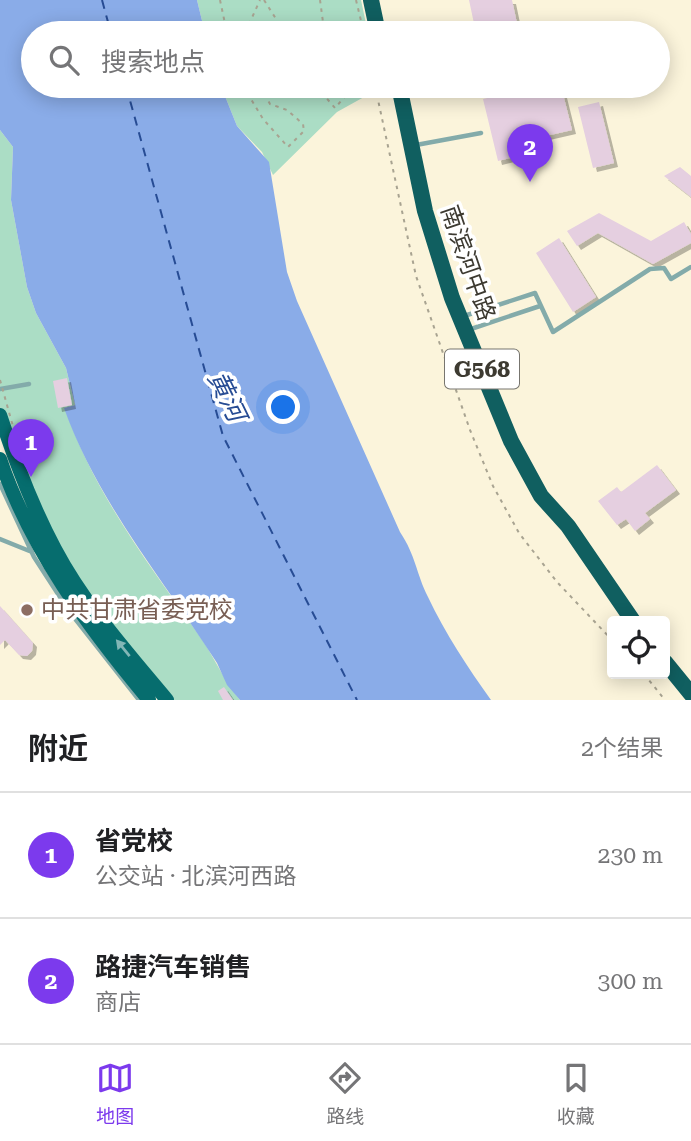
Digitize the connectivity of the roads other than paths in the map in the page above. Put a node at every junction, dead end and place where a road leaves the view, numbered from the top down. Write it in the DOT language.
graph roads {
  1 [pos="371,0"];
  2 [pos="381,0"];
  3 [pos="375,21"];
  4 [pos="385,21"];
  5 [pos="393,98"];
  6 [pos="401,98"];
  7 [pos="481,133"];
  8 [pos="411,146"];
  9 [pos="691,267"];
  10 [pos="540,306"];
  11 [pos="463,325"];
  12 [pos="29,384"];
  13 [pos="0,389"];
  14 [pos="0,415"];
  15 [pos="0,459"];
  16 [pos="0,484"];
  17 [pos="0,539"];
  18 [pos="38,554"];
  19 [pos="618,616"];
  20 [pos="630,616"];
  21 [pos="670,668"];
  22 [pos="668,679"];
  23 [pos="691,694"];
  24 [pos="139,700"];
  25 [pos="149,700"];
  26 [pos="167,700"];
  27 [pos="687,700"];
  1 -- 3 [label="highway"];
  2 -- 4 [label="highway"];
  5 -- 19 [label="highway, 南滨河中路 / G568"];
  6 -- 8 [label="highway, 南滨河中路 / G568"];
  7 -- 8 [label="lane"];
  8 -- 11 [label="highway, 南滨河中路 / G568"];
  9 -- 10 [label="lane"];
  10 -- 11 [label="lane"];
  10 -- 11 [label="lane"];
  11 -- 20 [label="highway, 南滨河中路 / G568"];
  12 -- 13 [label="lane"];
  26 -- 14 [label="main road, one-way"];
  15 -- 18 [label="main road"];
  16 -- 18 [label="lane"];
  17 -- 18 [label="lane"];
  18 -- 24 [label="lane"];
  18 -- 25 [label="main road"];
  21 -- 23 [label="highway"];
  22 -- 27 [label="highway"];
}
